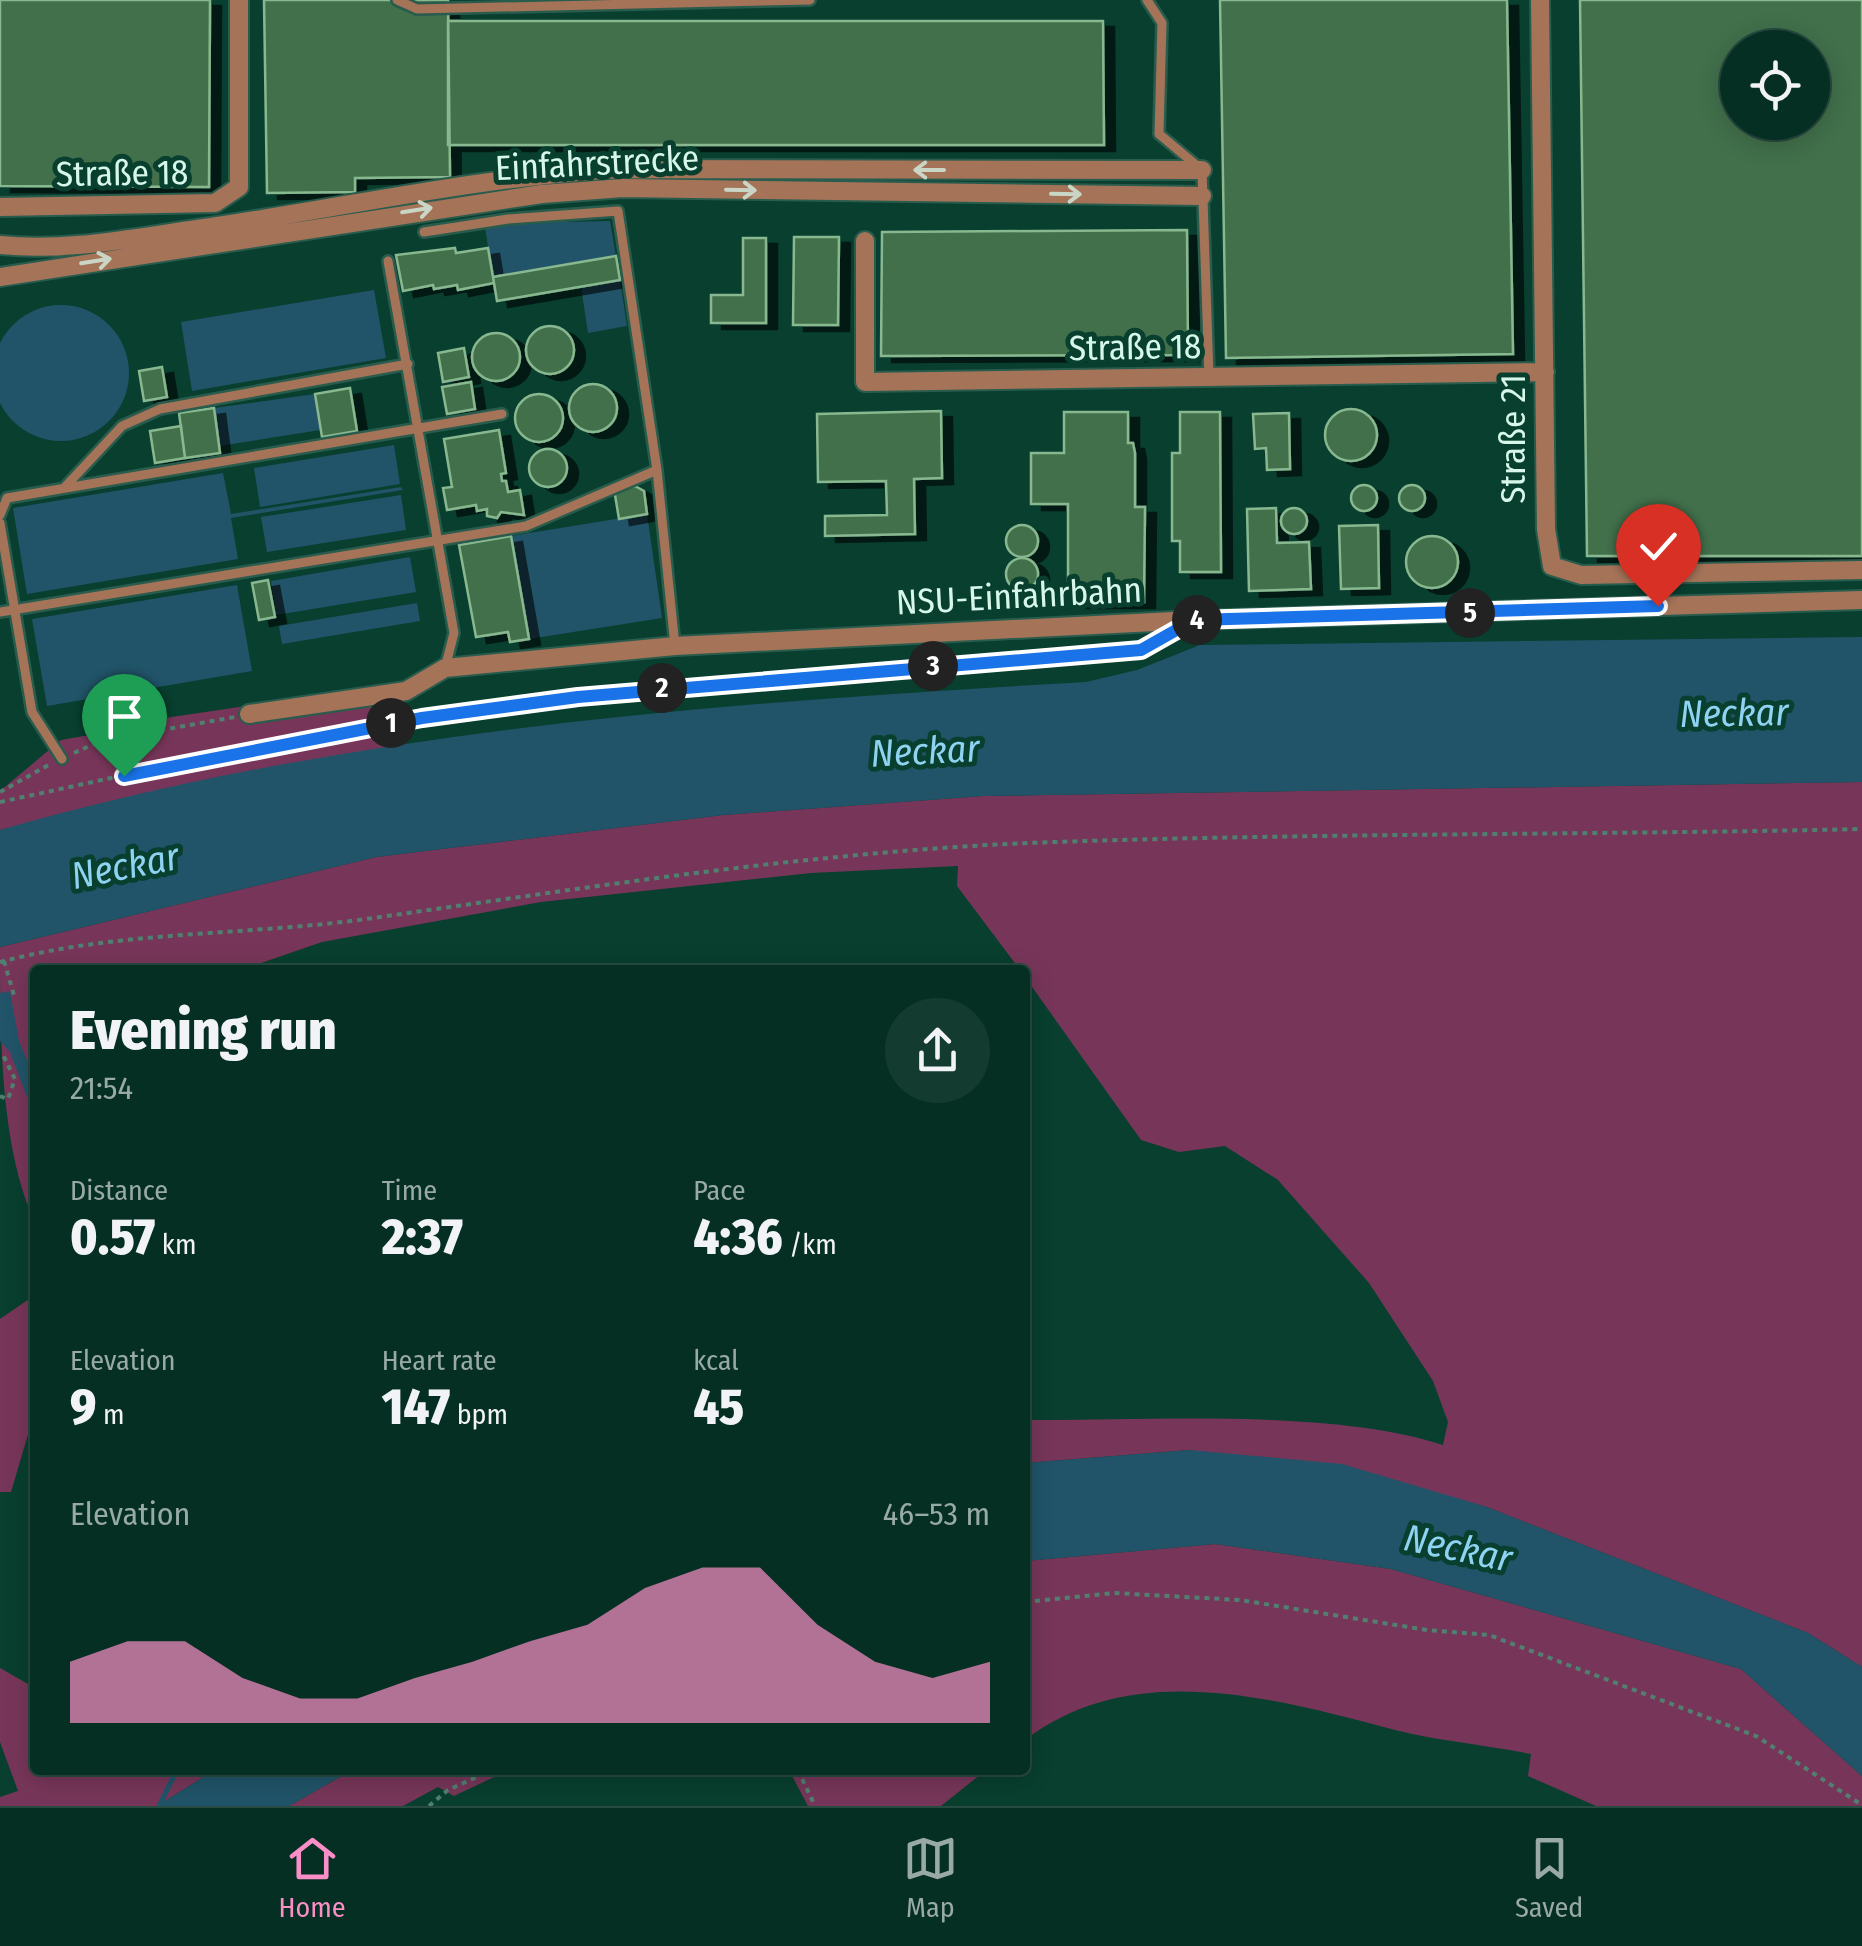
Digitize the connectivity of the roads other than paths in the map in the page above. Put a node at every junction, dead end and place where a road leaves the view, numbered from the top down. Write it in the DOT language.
graph roads {
  1 [pos="240,0"];
  2 [pos="397,0"];
  3 [pos="810,0"];
  4 [pos="1147,0"];
  5 [pos="1540,0"];
  6 [pos="1202,170"];
  7 [pos="1202,196"];
  8 [pos="0,208"];
  9 [pos="424,232"];
  10 [pos="865,241"];
  11 [pos="0,245"];
  12 [pos="388,261"];
  13 [pos="0,277"];
  14 [pos="408,364"];
  15 [pos="1546,372"];
  16 [pos="1209,379"];
  17 [pos="502,414"];
  18 [pos="421,428"];
  19 [pos="656,470"];
  20 [pos="64,488"];
  21 [pos="0,515"];
  22 [pos="0,522"];
  23 [pos="439,539"];
  24 [pos="1862,570"];
  25 [pos="1862,600"];
  26 [pos="14,610"];
  27 [pos="0,612"];
  28 [pos="675,646"];
  29 [pos="445,668"];
  30 [pos="249,714"];
  31 [pos="62,758"];
  1 -- 8 [label="street, Straße 18"];
  2 -- 3 [label="lane"];
  4 -- 6 [label="lane"];
  5 -- 15 [label="street, Straße 21"];
  6 -- 7 [label="lane"];
  6 -- 11 [label="street, Einfahrstrecke, one-way"];
  13 -- 7 [label="street, Einfahrstrecke, one-way"];
  7 -- 16 [label="lane"];
  9 -- 19 [label="lane"];
  10 -- 16 [label="street, Straße 18"];
  12 -- 14 [label="lane"];
  14 -- 18 [label="lane"];
  14 -- 20 [label="lane"];
  15 -- 16 [label="street, Straße 18"];
  15 -- 24 [label="street, Straße 21"];
  17 -- 18 [label="lane"];
  18 -- 20 [label="lane"];
  18 -- 23 [label="lane"];
  19 -- 23 [label="lane"];
  19 -- 28 [label="lane"];
  20 -- 21 [label="lane"];
  22 -- 26 [label="lane"];
  23 -- 26 [label="lane"];
  23 -- 29 [label="lane"];
  25 -- 28 [label="street, NSU-Einfahrbahn"];
  26 -- 27 [label="lane"];
  26 -- 31 [label="lane"];
  28 -- 29 [label="street, NSU-Einfahrbahn"];
  29 -- 30 [label="street, NSU-Einfahrbahn"];
}
